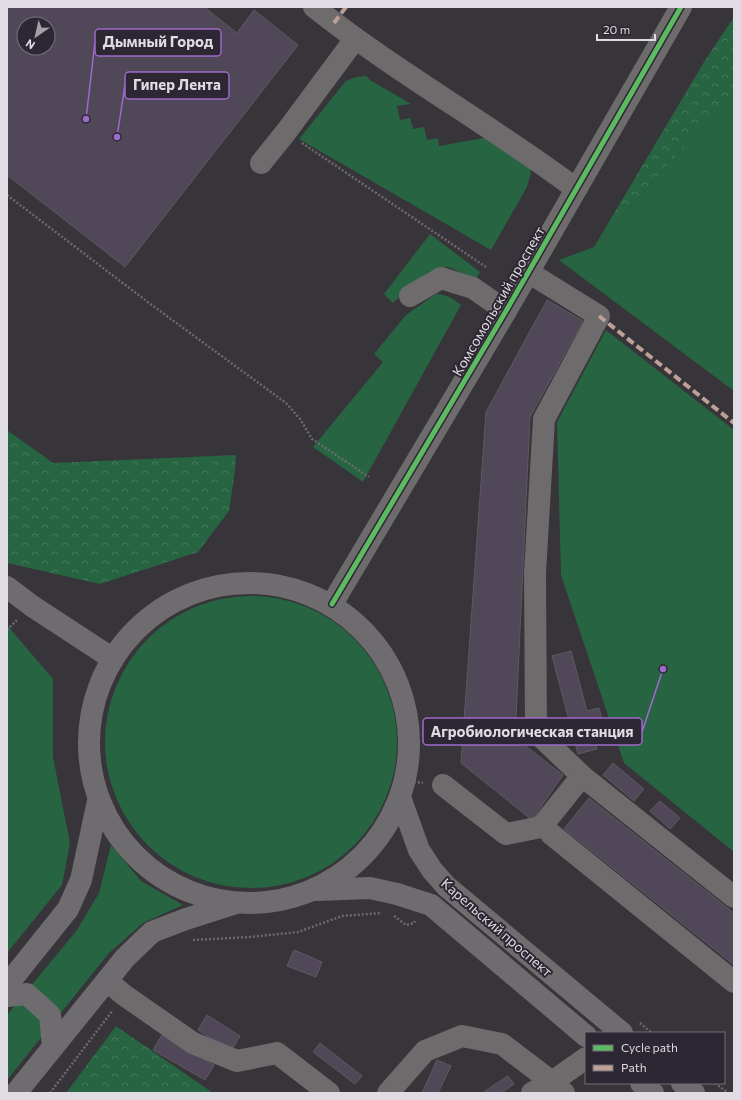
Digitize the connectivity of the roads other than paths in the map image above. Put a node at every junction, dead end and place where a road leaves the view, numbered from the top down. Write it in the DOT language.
graph roads {
  1 [pos="314,7"];
  2 [pos="679,8"];
  3 [pos="355,39"];
  4 [pos="261,163"];
  5 [pos="576,189"];
  6 [pos="528,272"];
  7 [pos="410,296"];
  8 [pos="506,311"];
  9 [pos="7,587"];
  10 [pos="332,604"];
  11 [pos="113,659"];
  12 [pos="582,776"];
  13 [pos="443,785"];
  14 [pos="400,800"];
  15 [pos="98,801"];
  16 [pos="551,834"];
  17 [pos="316,890"];
  18 [pos="734,897"];
  19 [pos="236,903"];
  20 [pos="106,981"];
  21 [pos="734,982"];
  22 [pos="7,985"];
  23 [pos="7,996"];
  24 [pos="621,1032"];
  25 [pos="585,1035"];
  26 [pos="53,1047"];
  27 [pos="585,1059"];
  28 [pos="642,1084"];
  29 [pos="683,1084"];
  30 [pos="558,1087"];
  31 [pos="16,1093"];
  32 [pos="329,1093"];
  33 [pos="388,1093"];
  34 [pos="532,1093"];
  35 [pos="653,1093"];
  36 [pos="694,1093"];
  1 -- 3 [label="street"];
  2 -- 5 [label="street, Комсомольский проспект"];
  3 -- 4 [label="street"];
  3 -- 5 [label="street"];
  5 -- 6 [label="street, Комсомольский проспект"];
  6 -- 8 [label="street, Комсомольский проспект"];
  6 -- 12 [label="street"];
  7 -- 8 [label="street"];
  8 -- 10 [label="street, Комсомольский проспект"];
  9 -- 11 [label="main road"];
  10 -- 11 [label="main road"];
  10 -- 14 [label="main road"];
  11 -- 15 [label="main road"];
  12 -- 13 [label="street"];
  12 -- 18 [label="street"];
  14 -- 17 [label="main road"];
  14 -- 24 [label="main road, Карельский проспект"];
  15 -- 19 [label="main road"];
  15 -- 22 [label="main road"];
  16 -- 21 [label="street"];
  17 -- 19 [label="main road"];
  17 -- 25 [label="main road, Карельский проспект"];
  19 -- 20 [label="main road"];
  20 -- 26 [label="main road"];
  20 -- 32 [label="street"];
  23 -- 26 [label="main road"];
  26 -- 31 [label="main road"];
  27 -- 30 [label="street"];
  28 -- 35 [label="main road"];
  29 -- 36 [label="main road"];
  30 -- 33 [label="street"];
  30 -- 34 [label="street"];
}
